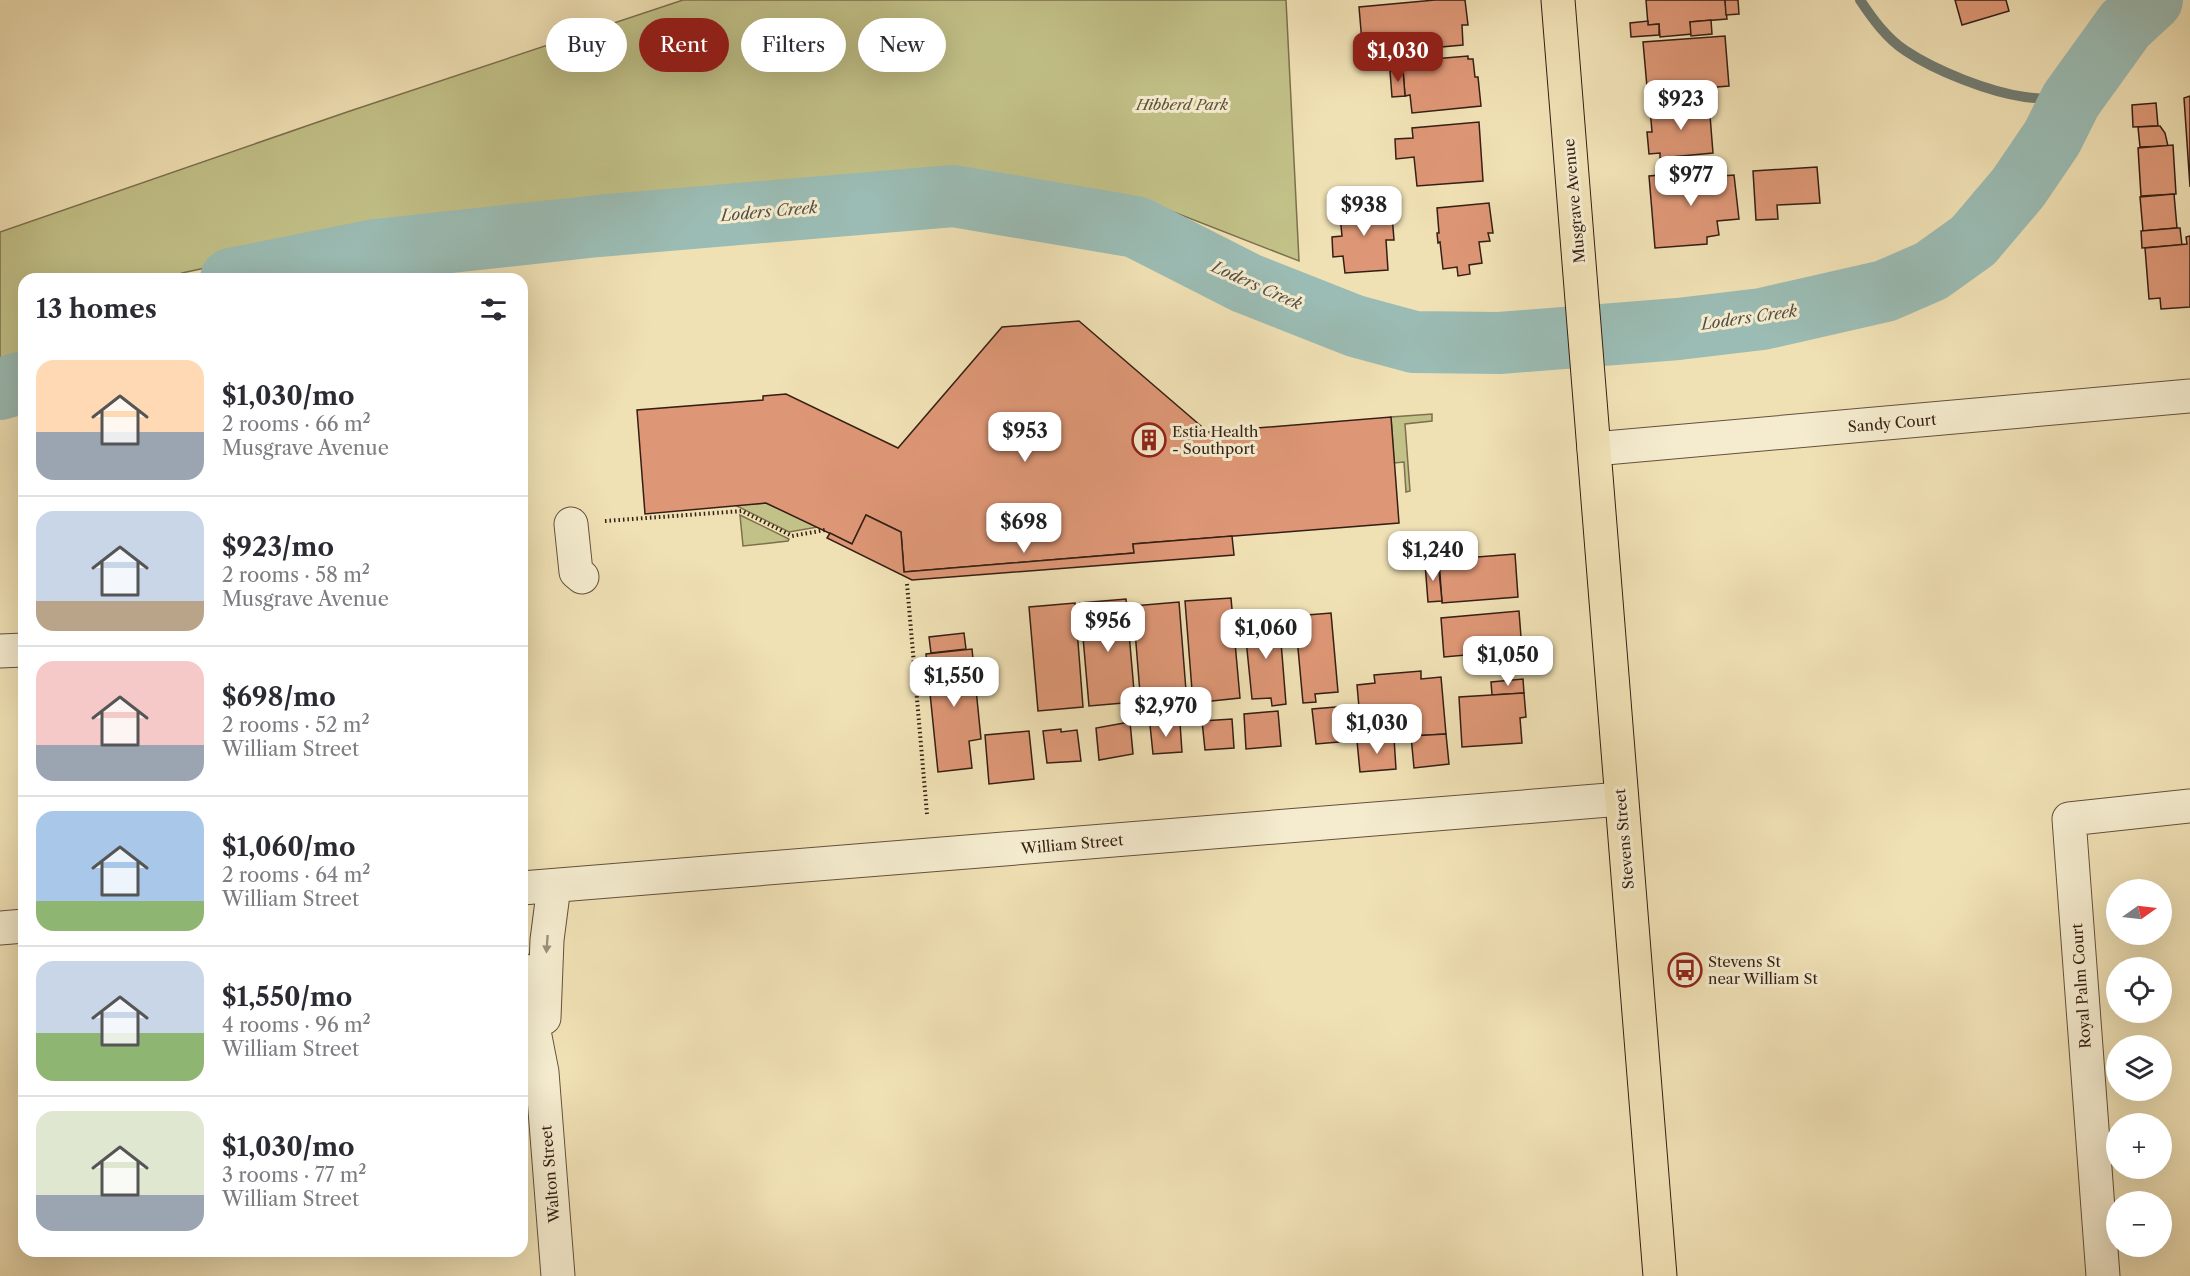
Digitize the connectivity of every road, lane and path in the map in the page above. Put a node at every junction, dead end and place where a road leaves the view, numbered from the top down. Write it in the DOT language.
graph roads {
  1 [pos="1558,0"];
  2 [pos="2190,396"];
  3 [pos="1590,402"];
  4 [pos="1594,449"];
  5 [pos="571,524"];
  6 [pos="825,530"];
  7 [pos="582,577"];
  8 [pos="907,584"];
  9 [pos="18,650"];
  10 [pos="0,651"];
  11 [pos="1621,799"];
  12 [pos="2190,806"];
  13 [pos="927,814"];
  14 [pos="555,886"];
  15 [pos="528,888"];
  16 [pos="18,926"];
  17 [pos="0,928"];
  18 [pos="528,1001"];
  19 [pos="542,1072"];
  20 [pos="558,1276"];
  21 [pos="1660,1276"];
  22 [pos="2103,1276"];
  1 -- 3 [label="main road, Musgrave Avenue"];
  2 -- 4 [label="street, Sandy Court"];
  3 -- 4 [label="main road, Stevens Street"];
  4 -- 11 [label="main road, Stevens Street"];
  5 -- 6 [label="path"];
  5 -- 7 [label="street"];
  8 -- 13 [label="path"];
  9 -- 10 [label="street"];
  11 -- 14 [label="street, William Street"];
  11 -- 21 [label="main road, Stevens Street"];
  12 -- 22 [label="street, Royal Palm Court"];
  14 -- 15 [label="street, William Street"];
  14 -- 19 [label="street, Walton Street, one-way"];
  16 -- 17 [label="street"];
  18 -- 19 [label="street, Walton Street"];
  19 -- 20 [label="street, Walton Street"];
}
